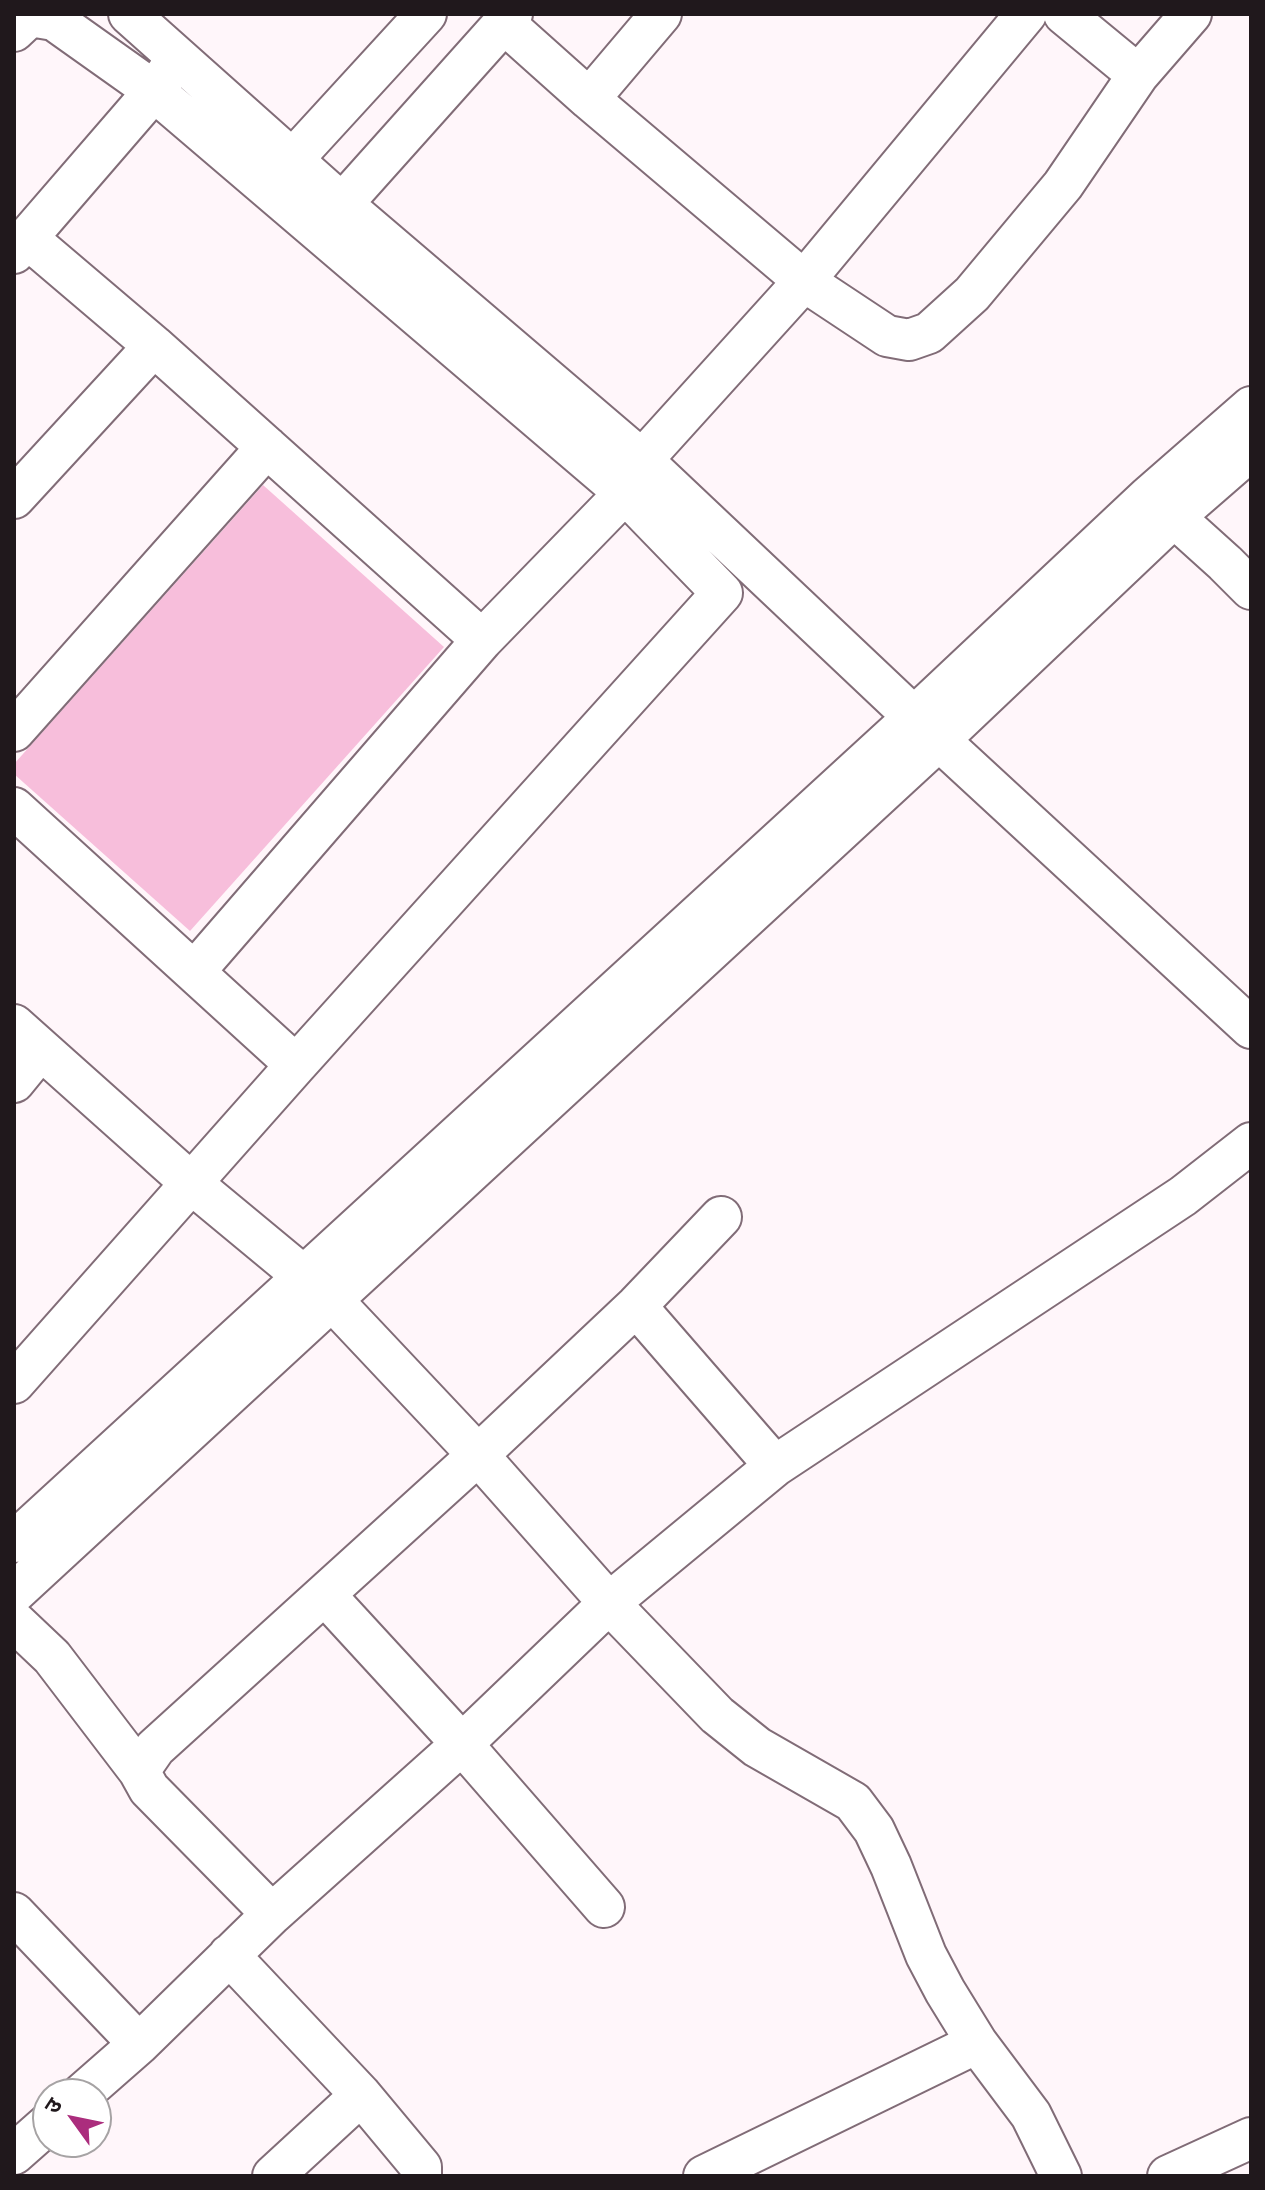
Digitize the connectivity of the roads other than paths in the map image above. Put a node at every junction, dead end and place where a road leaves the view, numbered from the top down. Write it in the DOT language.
graph roads {
  1 [pos="129,14"];
  2 [pos="426,14"];
  3 [pos="661,14"];
  4 [pos="1026,14"];
  5 [pos="1064,14"];
  6 [pos="1191,14"];
  7 [pos="508,19"];
  8 [pos="14,31"];
  9 [pos="178,57"];
  10 [pos="1138,75"];
  11 [pos="154,91"];
  12 [pos="589,99"];
  13 [pos="293,159"];
  14 [pos="342,204"];
  15 [pos="21,246"];
  16 [pos="804,281"];
  17 [pos="154,346"];
  18 [pos="1251,407"];
  19 [pos="267,447"];
  20 [pos="1251,450"];
  21 [pos="634,476"];
  22 [pos="14,498"];
  23 [pos="1174,517"];
  24 [pos="1251,589"];
  25 [pos="482,640"];
  26 [pos="926,728"];
  27 [pos="14,731"];
  28 [pos="14,808"];
  29 [pos="194,972"];
  30 [pos="1251,1028"];
  31 [pos="27,1037"];
  32 [pos="296,1065"];
  33 [pos="14,1082"];
  34 [pos="1251,1143"];
  35 [pos="191,1183"];
  36 [pos="721,1217"];
  37 [pos="317,1289"];
  38 [pos="636,1306"];
  39 [pos="14,1383"];
  40 [pos="478,1455"];
  41 [pos="775,1466"];
  42 [pos="14,1542"];
  43 [pos="14,1593"];
  44 [pos="325,1595"];
  45 [pos="609,1603"];
  46 [pos="14,1621"];
  47 [pos="462,1744"];
  48 [pos="139,1771"];
  49 [pos="604,1907"];
  50 [pos="14,1913"];
  51 [pos="272,1914"];
  52 [pos="229,1955"];
  53 [pos="977,2043"];
  54 [pos="139,2044"];
  55 [pos="100,2078"];
  56 [pos="361,2095"];
  57 [pos="1251,2138"];
  58 [pos="32,2139"];
  59 [pos="14,2155"];
  60 [pos="34,2176"];
  61 [pos="273,2176"];
  62 [pos="421,2176"];
  63 [pos="704,2176"];
  64 [pos="1061,2176"];
  65 [pos="1168,2176"];
  1 -- 9 [label="street"];
  2 -- 13 [label="street"];
  3 -- 12 [label="street"];
  4 -- 16 [label="street"];
  5 -- 10 [label="street"];
  6 -- 10 [label="street"];
  7 -- 12 [label="street"];
  7 -- 14 [label="street"];
  8 -- 11 [label="street"];
  9 -- 11 [label="street"];
  9 -- 13 [label="street"];
  10 -- 16 [label="street"];
  11 -- 15 [label="street"];
  11 -- 21 [label="street"];
  12 -- 16 [label="street"];
  13 -- 14 [label="street"];
  14 -- 21 [label="street"];
  15 -- 17 [label="street"];
  16 -- 21 [label="street"];
  17 -- 19 [label="street"];
  17 -- 22 [label="street"];
  18 -- 26 [label="street"];
  19 -- 25 [label="street"];
  19 -- 27 [label="street"];
  20 -- 23 [label="street"];
  21 -- 25 [label="street"];
  21 -- 26 [label="street"];
  21 -- 32 [label="street"];
  23 -- 24 [label="street"];
  23 -- 26 [label="street"];
  25 -- 29 [label="street"];
  26 -- 30 [label="street"];
  26 -- 37 [label="street"];
  28 -- 29 [label="street"];
  29 -- 32 [label="street"];
  31 -- 33 [label="street"];
  31 -- 35 [label="street"];
  32 -- 35 [label="street"];
  34 -- 41 [label="street"];
  35 -- 37 [label="street"];
  35 -- 39 [label="street"];
  36 -- 38 [label="street"];
  37 -- 40 [label="street"];
  37 -- 42 [label="street"];
  37 -- 43 [label="street"];
  38 -- 40 [label="street"];
  38 -- 41 [label="street"];
  40 -- 44 [label="street"];
  40 -- 45 [label="street"];
  41 -- 45 [label="street"];
  44 -- 47 [label="street"];
  44 -- 48 [label="street"];
  45 -- 47 [label="street"];
  45 -- 53 [label="street"];
  46 -- 48 [label="street"];
  47 -- 49 [label="street"];
  47 -- 51 [label="street"];
  48 -- 51 [label="street"];
  50 -- 54 [label="street"];
  51 -- 52 [label="street"];
  52 -- 54 [label="street"];
  52 -- 56 [label="street"];
  53 -- 63 [label="street"];
  53 -- 64 [label="street"];
  54 -- 55 [label="street"];
  56 -- 61 [label="street"];
  56 -- 62 [label="street"];
  57 -- 65 [label="street"];
  58 -- 59 [label="street"];
  59 -- 60 [label="street"];
}
